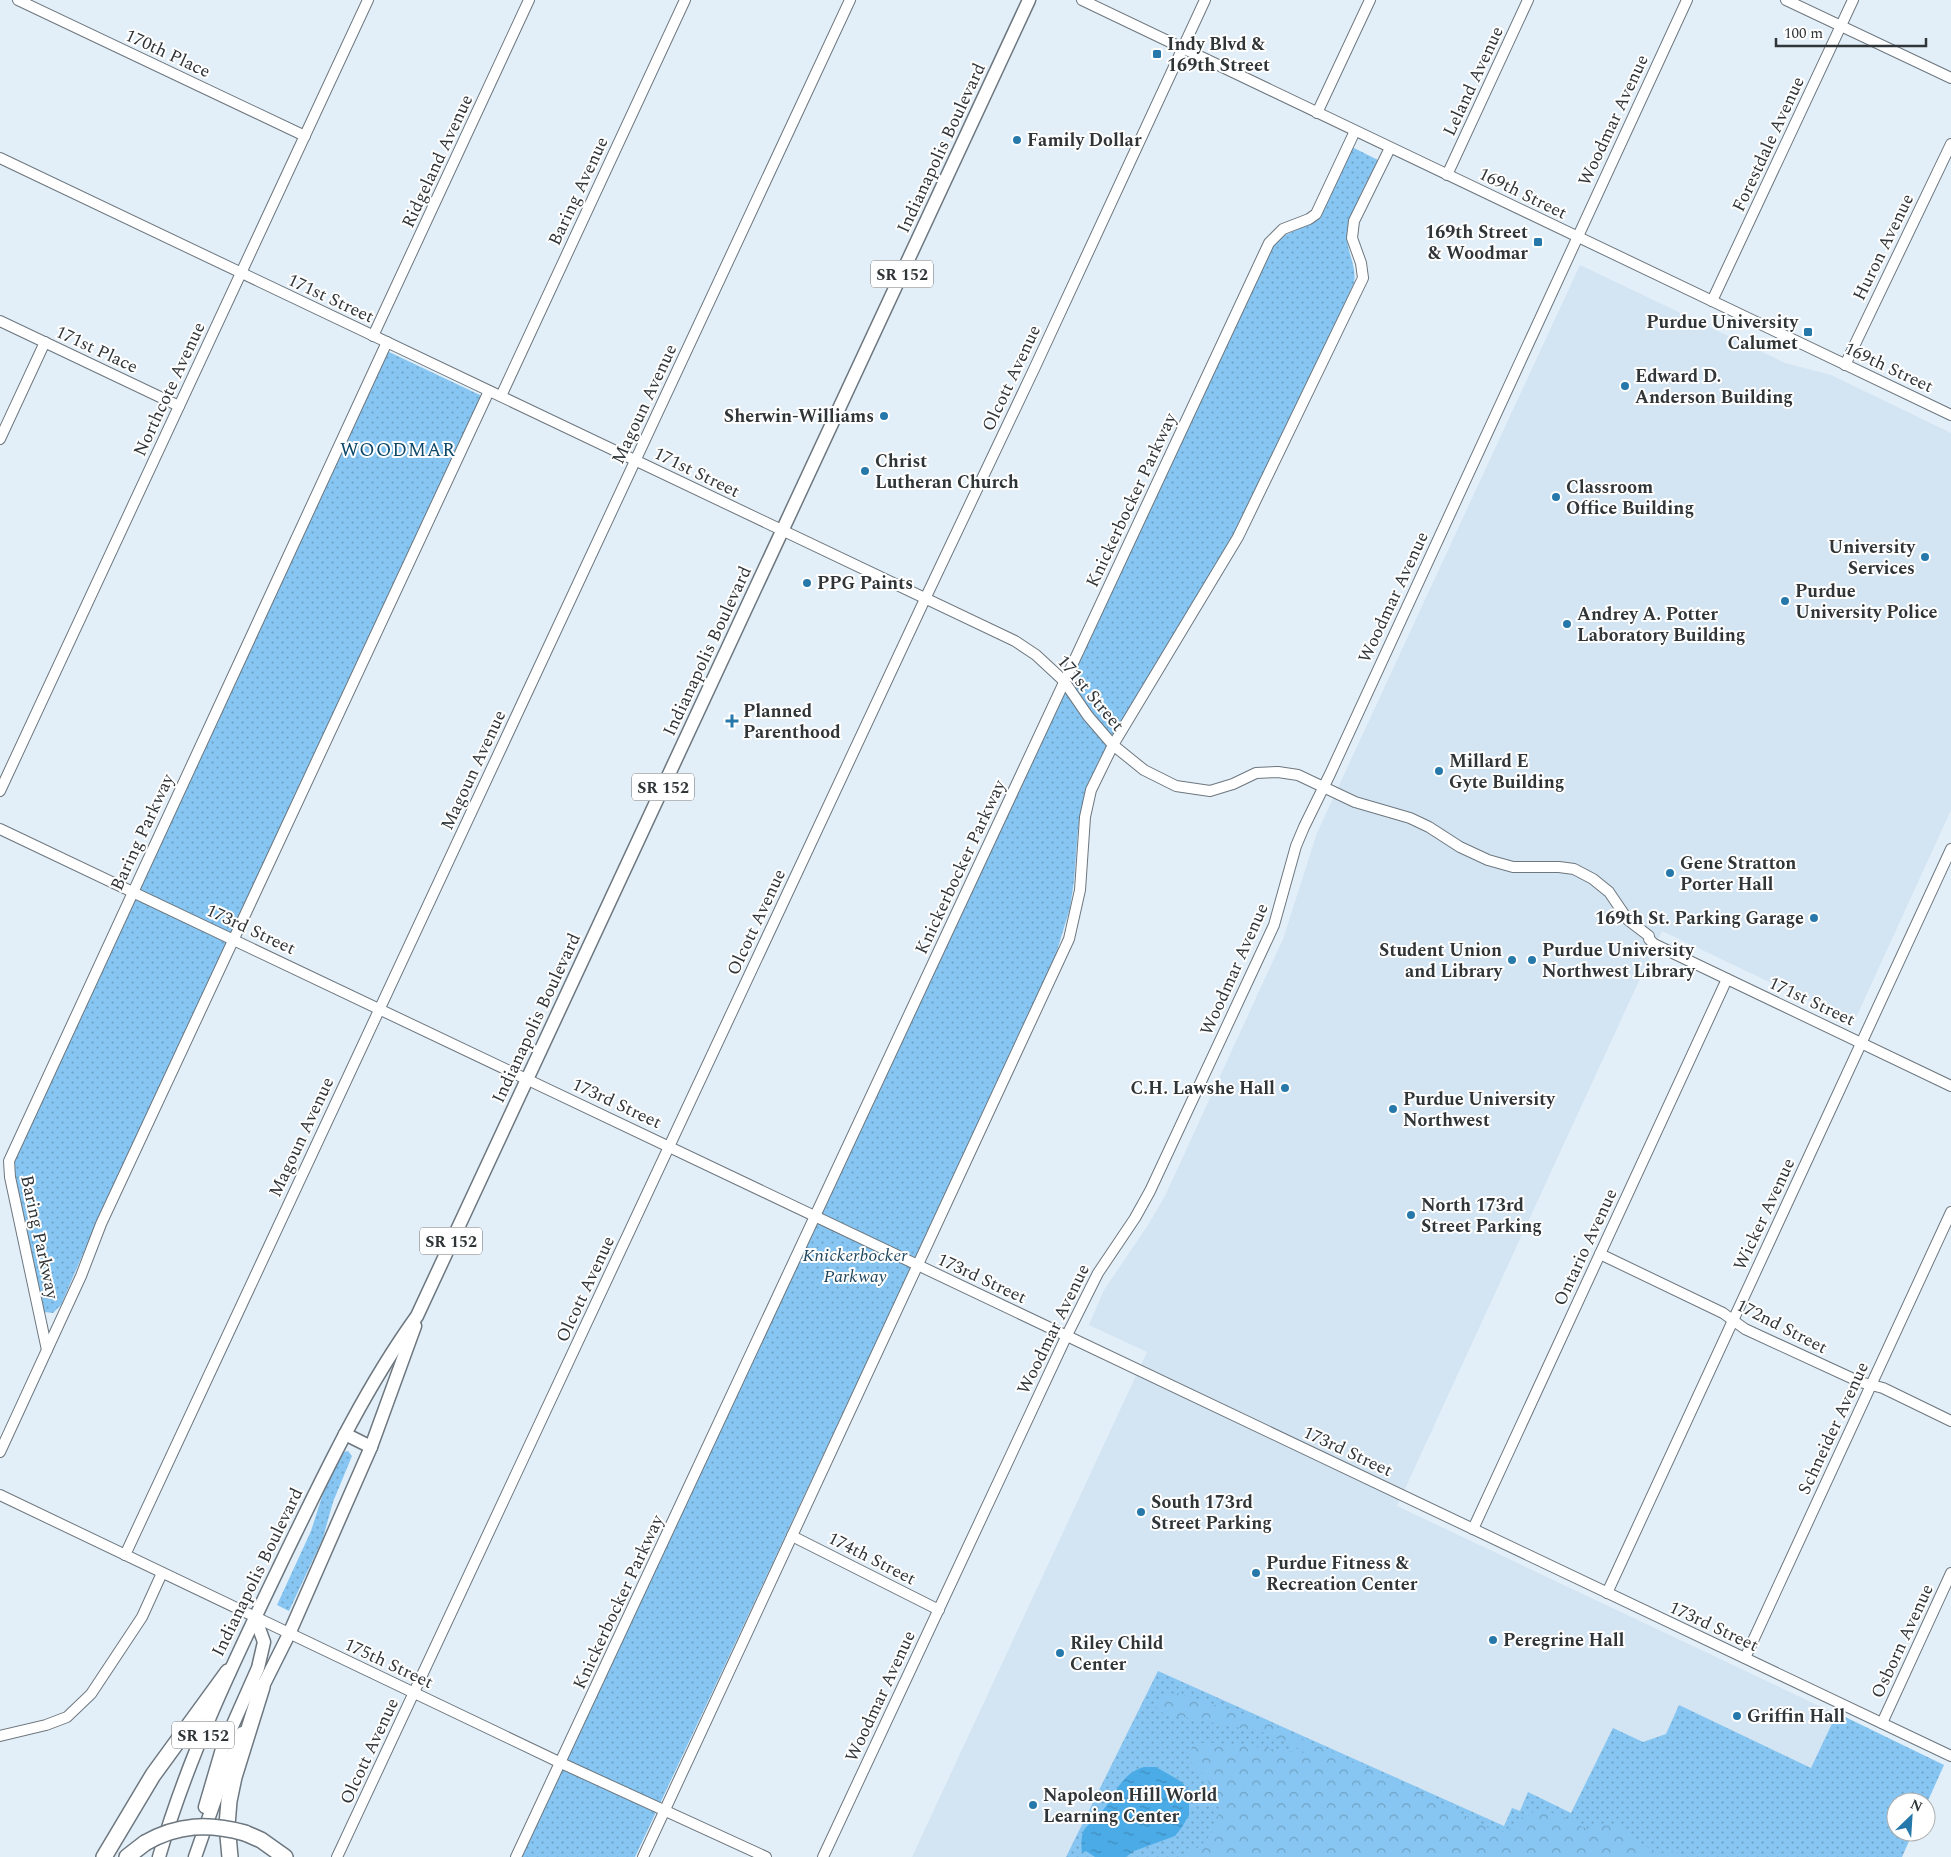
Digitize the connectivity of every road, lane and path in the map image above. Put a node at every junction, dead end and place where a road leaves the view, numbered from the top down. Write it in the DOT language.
graph roads {
  1 [pos="18,0"];
  2 [pos="368,0"];
  3 [pos="529,0"];
  4 [pos="685,0"];
  5 [pos="850,0"];
  6 [pos="1029,0"];
  7 [pos="1082,0"];
  8 [pos="1204,0"];
  9 [pos="1370,0"];
  10 [pos="1528,0"];
  11 [pos="1687,0"];
  12 [pos="1786,0"];
  13 [pos="1854,0"];
  14 [pos="1841,26"];
  15 [pos="1182,48"];
  16 [pos="1951,78"];
  17 [pos="1317,113"];
  18 [pos="1355,131"];
  19 [pos="305,136"];
  20 [pos="1951,144"];
  21 [pos="1390,148"];
  22 [pos="0,158"];
  23 [pos="1447,175"];
  24 [pos="1577,237"];
  25 [pos="241,274"];
  26 [pos="1712,301"];
  27 [pos="0,321"];
  28 [pos="373,336"];
  29 [pos="45,342"];
  30 [pos="387,342"];
  31 [pos="1845,365"];
  32 [pos="489,391"];
  33 [pos="501,396"];
  34 [pos="180,406"];
  35 [pos="1951,415"];
  36 [pos="0,440"];
  37 [pos="636,460"];
  38 [pos="783,532"];
  39 [pos="925,599"];
  40 [pos="1064,681"];
  41 [pos="1112,745"];
  42 [pos="1323,787"];
  43 [pos="0,792"];
  44 [pos="0,829"];
  45 [pos="1951,849"];
  46 [pos="132,891"];
  47 [pos="234,939"];
  48 [pos="1727,979"];
  49 [pos="380,1008"];
  50 [pos="1862,1043"];
  51 [pos="527,1078"];
  52 [pos="1951,1086"];
  53 [pos="670,1146"];
  54 [pos="1951,1212"];
  55 [pos="816,1217"];
  56 [pos="1600,1254"];
  57 [pos="918,1265"];
  58 [pos="417,1316"];
  59 [pos="1733,1321"];
  60 [pos="1067,1335"];
  61 [pos="47,1350"];
  62 [pos="1871,1385"];
  63 [pos="370,1387"];
  64 [pos="390,1396"];
  65 [pos="1951,1421"];
  66 [pos="345,1434"];
  67 [pos="370,1447"];
  68 [pos="0,1452"];
  69 [pos="0,1496"];
  70 [pos="1473,1529"];
  71 [pos="792,1536"];
  72 [pos="125,1555"];
  73 [pos="162,1573"];
  74 [pos="1951,1573"];
  75 [pos="1607,1593"];
  76 [pos="938,1610"];
  77 [pos="255,1617"];
  78 [pos="288,1634"];
  79 [pos="1745,1658"];
  80 [pos="228,1672"];
  81 [pos="262,1687"];
  82 [pos="414,1692"];
  83 [pos="1882,1723"];
  84 [pos="0,1736"];
  85 [pos="1951,1756"];
  86 [pos="561,1762"];
  87 [pos="665,1811"];
  88 [pos="104,1857"];
  89 [pos="127,1857"];
  90 [pos="159,1857"];
  91 [pos="195,1857"];
  92 [pos="230,1857"];
  93 [pos="284,1857"];
  94 [pos="337,1857"];
  95 [pos="516,1857"];
  96 [pos="643,1857"];
  97 [pos="766,1857"];
  98 [pos="823,1857"];
  1 -- 19 [label="street, 170th Place"];
  2 -- 19 [label="street, Northcote Avenue"];
  3 -- 28 [label="street, Ridgeland Avenue"];
  4 -- 33 [label="street, Baring Avenue"];
  5 -- 37 [label="street, Magoun Avenue"];
  6 -- 38 [label="main road, Indianapolis Boulevard / SR 152"];
  7 -- 15 [label="street, 169th Street"];
  8 -- 15 [label="street, Olcott Avenue"];
  9 -- 17 [label="street"];
  10 -- 23 [label="street, Leland Avenue"];
  11 -- 24 [label="street, Woodmar Avenue"];
  12 -- 14 [label="street"];
  13 -- 14 [label="street, Forestdale Avenue"];
  14 -- 16 [label="street"];
  14 -- 26 [label="street, Forestdale Avenue"];
  15 -- 17 [label="street, 169th Street"];
  15 -- 39 [label="street, Olcott Avenue"];
  17 -- 18 [label="street, 169th Street"];
  18 -- 21 [label="street, 169th Street"];
  18 -- 40 [label="street, Knickerbocker Parkway"];
  19 -- 25 [label="street, Northcote Avenue"];
  20 -- 31 [label="street, Huron Avenue"];
  21 -- 23 [label="street, 169th Street"];
  21 -- 41 [label="street"];
  22 -- 25 [label="street, 171st Street"];
  23 -- 24 [label="street, 169th Street"];
  24 -- 26 [label="street, 169th Street"];
  24 -- 42 [label="street, Woodmar Avenue"];
  25 -- 28 [label="street, 171st Street"];
  25 -- 34 [label="street, Northcote Avenue"];
  26 -- 31 [label="street, 169th Street"];
  27 -- 29 [label="street, 171st Place"];
  28 -- 30 [label="street, 171st Street"];
  29 -- 34 [label="street, 171st Place"];
  29 -- 36 [label="street"];
  30 -- 32 [label="street, 171st Street"];
  30 -- 46 [label="street, Baring Parkway"];
  31 -- 35 [label="street, 169th Street"];
  32 -- 33 [label="street, 171st Street"];
  32 -- 47 [label="street, Baring Parkway"];
  33 -- 37 [label="street, 171st Street"];
  34 -- 43 [label="street, Northcote Avenue"];
  37 -- 38 [label="street, 171st Street"];
  37 -- 49 [label="street, Magoun Avenue"];
  38 -- 39 [label="street, 171st Street"];
  38 -- 51 [label="main road, Indianapolis Boulevard / SR 152"];
  39 -- 40 [label="street, 171st Street"];
  39 -- 53 [label="street, Olcott Avenue"];
  40 -- 41 [label="street, 171st Street"];
  40 -- 55 [label="street, Knickerbocker Parkway"];
  41 -- 42 [label="street, 171st Street"];
  41 -- 57 [label="street"];
  42 -- 48 [label="street, 171st Street"];
  42 -- 60 [label="street, Woodmar Avenue"];
  44 -- 46 [label="street, 173rd Street"];
  45 -- 50 [label="street, Wicker Avenue"];
  46 -- 47 [label="street, 173rd Street"];
  46 -- 61 [label="street, Baring Parkway"];
  47 -- 49 [label="street, 173rd Street"];
  47 -- 61 [label="street, Baring Parkway"];
  48 -- 50 [label="street, 171st Street"];
  48 -- 56 [label="street, Ontario Avenue"];
  49 -- 51 [label="street, 173rd Street"];
  49 -- 72 [label="street, Magoun Avenue"];
  50 -- 52 [label="street, 171st Street"];
  50 -- 59 [label="street, Wicker Avenue"];
  51 -- 53 [label="street, 173rd Street"];
  51 -- 58 [label="main road, Indianapolis Boulevard / SR 152"];
  53 -- 55 [label="street, 173rd Street"];
  53 -- 82 [label="street, Olcott Avenue"];
  54 -- 62 [label="street, Schneider Avenue"];
  55 -- 57 [label="street, 173rd Street"];
  55 -- 86 [label="street, Knickerbocker Parkway"];
  56 -- 59 [label="street, 172nd Street"];
  56 -- 70 [label="street, Ontario Avenue"];
  57 -- 60 [label="street, 173rd Street"];
  57 -- 71 [label="street"];
  58 -- 63 [label="main road, Indianapolis Boulevard / SR 152"];
  58 -- 64 [label="main road, Indianapolis Boulevard / SR 152"];
  59 -- 62 [label="street, 172nd Street"];
  59 -- 75 [label="street, Wicker Avenue"];
  60 -- 70 [label="street, 173rd Street"];
  60 -- 76 [label="street, Woodmar Avenue"];
  61 -- 68 [label="street, Baring Parkway"];
  62 -- 65 [label="street, 172nd Street"];
  62 -- 79 [label="street, Schneider Avenue"];
  63 -- 64 [label="main road"];
  63 -- 66 [label="main road, Indianapolis Boulevard / SR 152"];
  64 -- 67 [label="main road, Indianapolis Boulevard / SR 152"];
  66 -- 67 [label="main road"];
  66 -- 77 [label="main road, Indianapolis Boulevard / SR 152"];
  67 -- 78 [label="main road, Indianapolis Boulevard / SR 152"];
  69 -- 72 [label="street, 175th Street"];
  70 -- 75 [label="street, 173rd Street"];
  71 -- 76 [label="street, 174th Street"];
  71 -- 87 [label="street"];
  72 -- 73 [label="street, 175th Street"];
  73 -- 77 [label="street, 175th Street"];
  73 -- 84 [label="street"];
  74 -- 83 [label="street, Osborn Avenue"];
  75 -- 79 [label="street, 173rd Street"];
  76 -- 98 [label="street, Woodmar Avenue"];
  77 -- 78 [label="street, 175th Street"];
  77 -- 80 [label="main road, Indianapolis Boulevard / SR 152"];
  77 -- 91 [label="main road"];
  78 -- 81 [label="main road, Indianapolis Boulevard / SR 152"];
  78 -- 82 [label="street, 175th Street"];
  79 -- 83 [label="street, 173rd Street"];
  80 -- 88 [label="highway"];
  80 -- 90 [label="main road, Indianapolis Boulevard / SR 152"];
  81 -- 91 [label="main road, Indianapolis Boulevard / SR 152"];
  81 -- 92 [label="highway"];
  82 -- 86 [label="street, 175th Street"];
  82 -- 94 [label="street, Olcott Avenue"];
  83 -- 85 [label="street, 173rd Street"];
  86 -- 87 [label="street, 175th Street"];
  86 -- 95 [label="street, Knickerbocker Parkway"];
  87 -- 96 [label="street"];
  87 -- 97 [label="street, 175th Street"];
  89 -- 93 [label="highway, bridge"];
}
